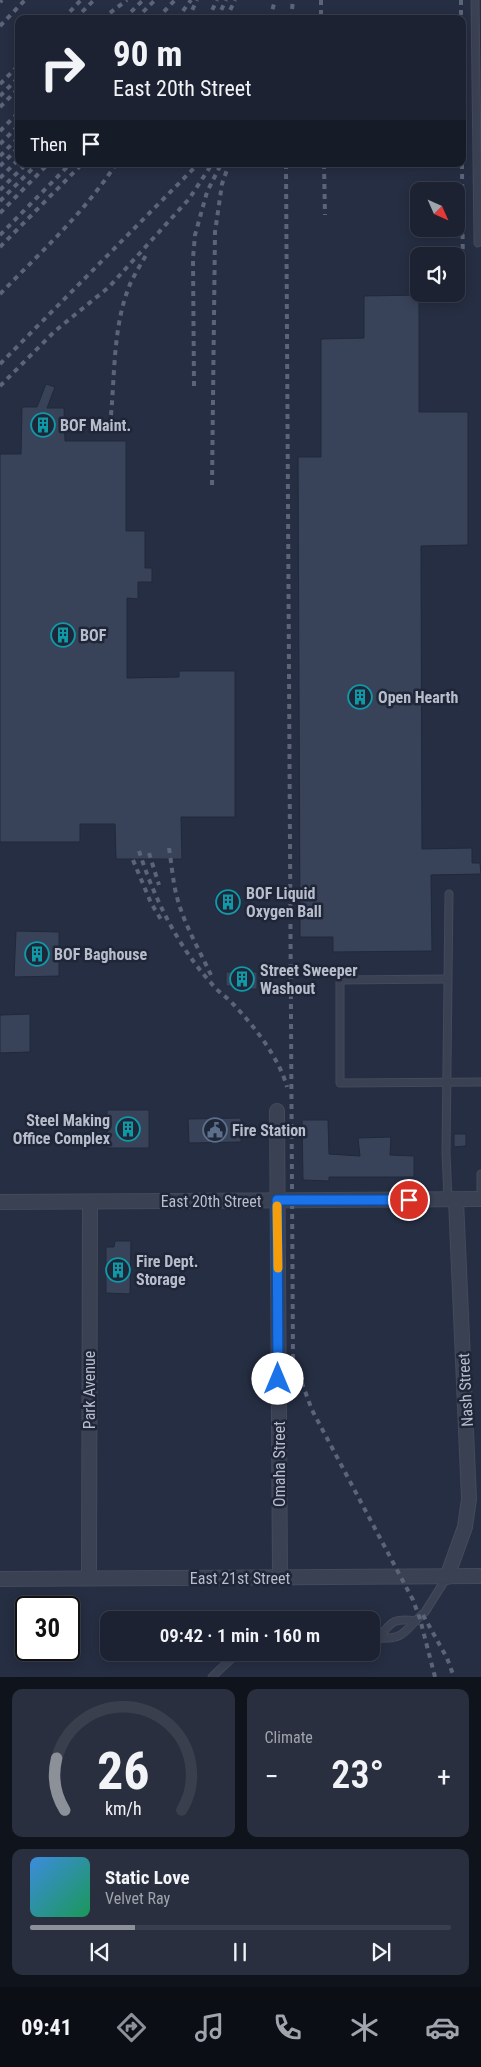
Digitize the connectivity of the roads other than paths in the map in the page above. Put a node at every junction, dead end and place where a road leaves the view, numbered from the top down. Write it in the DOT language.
graph roads {
  1 [pos="475,0"];
  2 [pos="478,243"];
  3 [pos="449,894"];
  4 [pos="447,979"];
  5 [pos="446,1082"];
  6 [pos="481,1082"];
  7 [pos="277,1111"];
  8 [pos="481,1174"];
  9 [pos="481,1199"];
  10 [pos="277,1200"];
  11 [pos="452,1200"];
  12 [pos="0,1202"];
  13 [pos="90,1202"];
  14 [pos="447,1576"];
  15 [pos="481,1576"];
  16 [pos="280,1577"];
  17 [pos="89,1578"];
  18 [pos="0,1579"];
  19 [pos="416,1621"];
  20 [pos="380,1638"];
  21 [pos="229,1661"];
  22 [pos="212,1677"];
  1 -- 2 [label="lane"];
  3 -- 4 [label="lane"];
  4 -- 5 [label="lane"];
  4 -- 5 [label="lane"];
  5 -- 6 [label="lane"];
  5 -- 11 [label="lane"];
  7 -- 10 [label="street, Omaha Street"];
  8 -- 9 [label="lane"];
  9 -- 11 [label="street, East 20th Street"];
  10 -- 11 [label="street, East 20th Street"];
  10 -- 13 [label="street, East 20th Street"];
  10 -- 16 [label="street, Omaha Street"];
  11 -- 14 [label="street, Nash Street"];
  12 -- 13 [label="street, East 20th Street"];
  13 -- 17 [label="street, Park Avenue"];
  14 -- 15 [label="street, East 21st Street"];
  14 -- 16 [label="street, East 21st Street"];
  14 -- 19 [label="lane"];
  16 -- 17 [label="street, East 21st Street"];
  17 -- 18 [label="street, East 21st Street"];
  19 -- 20 [label="lane"];
  19 -- 20 [label="lane"];
  21 -- 22 [label="lane"];
}
